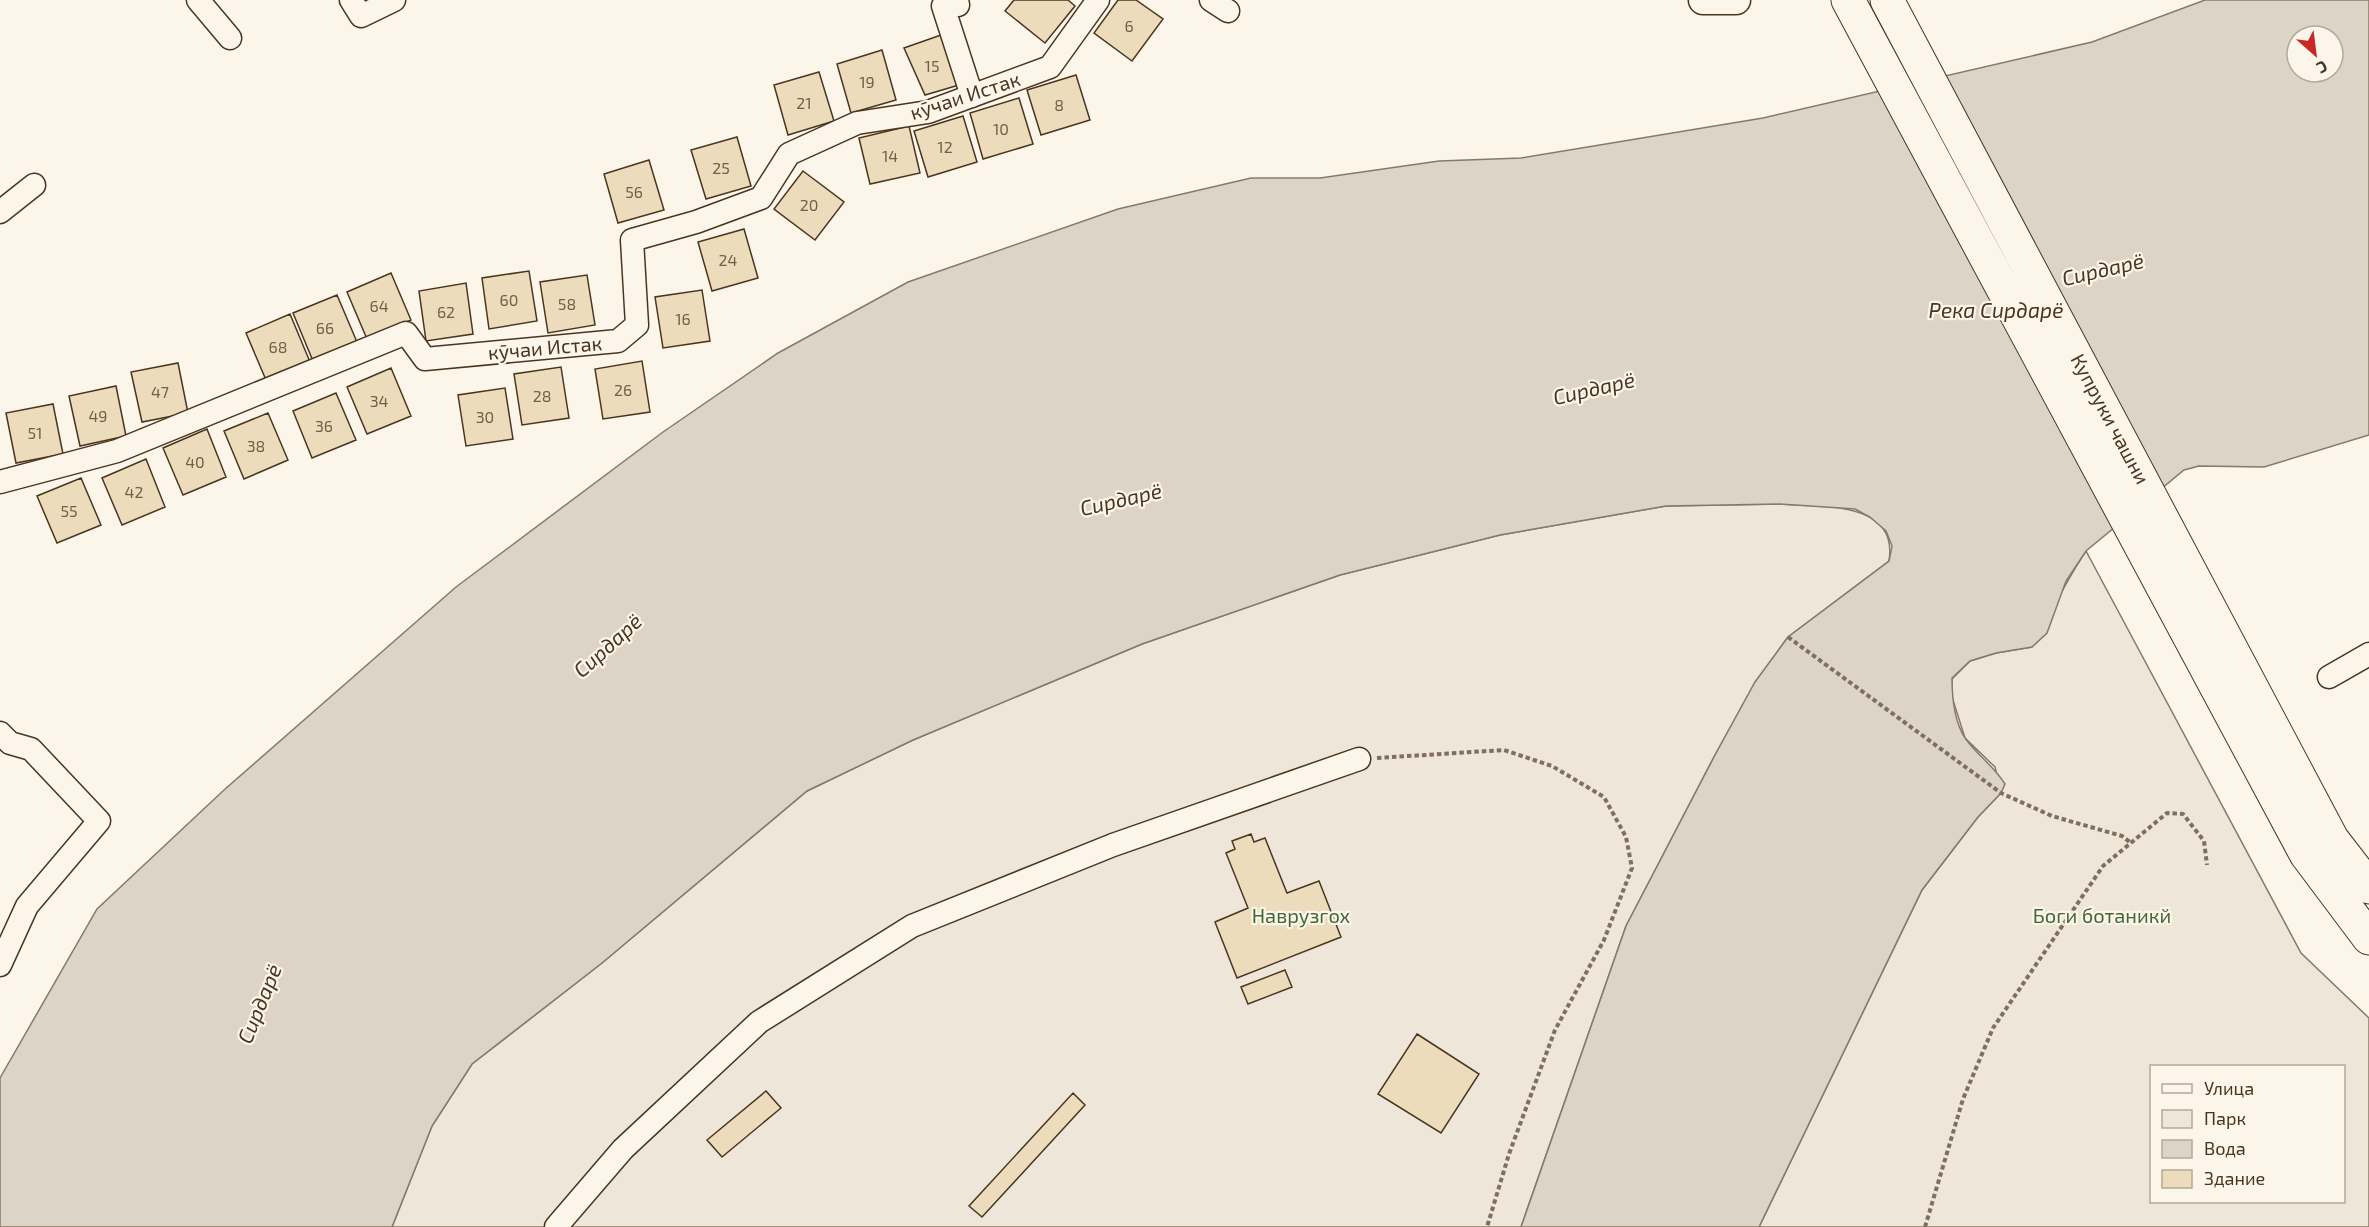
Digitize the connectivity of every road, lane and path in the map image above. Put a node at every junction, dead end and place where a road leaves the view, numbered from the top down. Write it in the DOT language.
graph roads {
  1 [pos="198,0"];
  2 [pos="351,0"];
  3 [pos="394,0"];
  4 [pos="957,0"];
  5 [pos="1098,0"];
  6 [pos="1703,0"];
  7 [pos="1736,0"];
  8 [pos="1848,0"];
  9 [pos="1887,0"];
  10 [pos="230,38"];
  11 [pos="972,96"];
  12 [pos="34,185"];
  13 [pos="0,212"];
  14 [pos="0,482"];
  15 [pos="1788,637"];
  16 [pos="2369,654"];
  17 [pos="2329,677"];
  18 [pos="0,734"];
  19 [pos="1359,759"];
  20 [pos="2131,843"];
  21 [pos="2319,846"];
  22 [pos="2207,865"];
  23 [pos="2369,887"];
  24 [pos="2369,938"];
  25 [pos="0,964"];
  26 [pos="556,1227"];
  27 [pos="1487,1227"];
  28 [pos="1925,1227"];
  1 -- 10 [label="street"];
  2 -- 3 [label="street"];
  4 -- 11 [label="street"];
  5 -- 11 [label="street, кӯчаи Истак"];
  6 -- 7 [label="main road"];
  8 -- 21 [label="highway"];
  9 -- 21 [label="highway, Купруки чашни"];
  11 -- 14 [label="street, кӯчаи Истак"];
  12 -- 13 [label="street"];
  15 -- 20 [label="path"];
  16 -- 17 [label="street"];
  18 -- 25 [label="street"];
  19 -- 26 [label="street"];
  19 -- 27 [label="path"];
  20 -- 22 [label="path"];
  20 -- 28 [label="path"];
  21 -- 23 [label="highway"];
  21 -- 24 [label="highway"];
}
